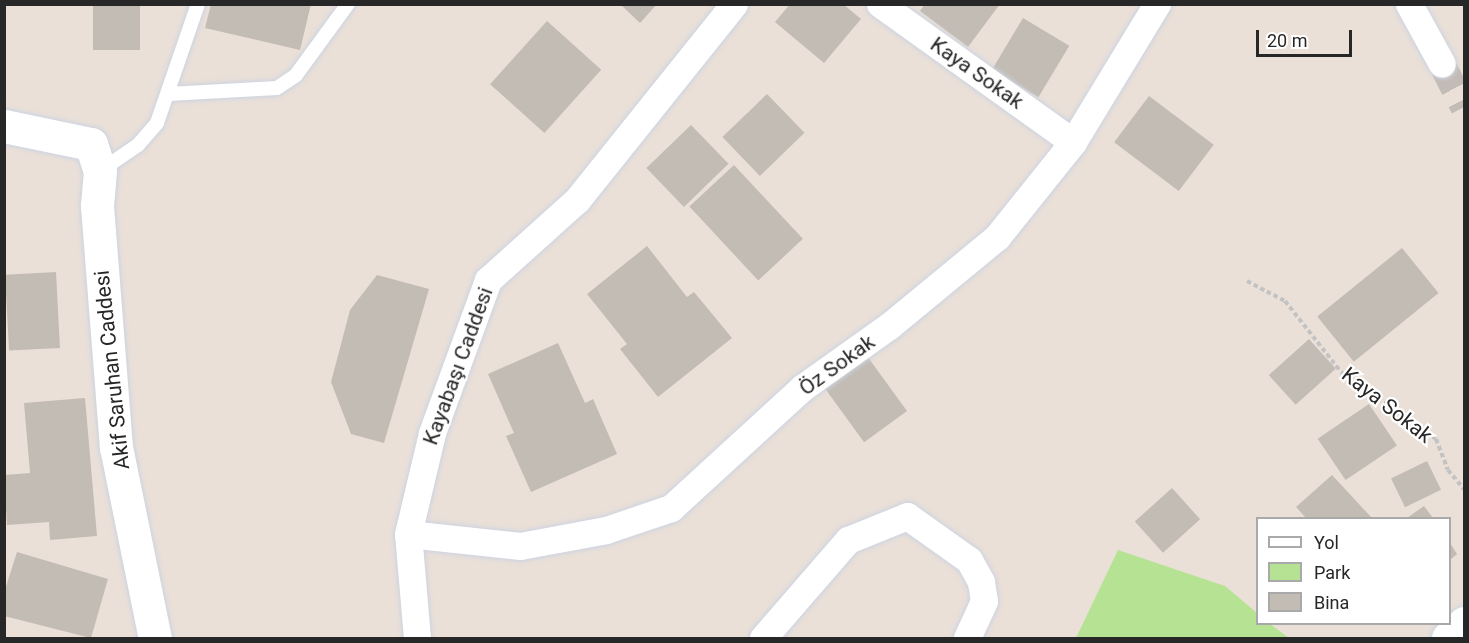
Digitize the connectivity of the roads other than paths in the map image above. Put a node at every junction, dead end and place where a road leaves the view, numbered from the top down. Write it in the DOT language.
graph roads {
  1 [pos="198,4"];
  2 [pos="348,4"];
  3 [pos="734,4"];
  4 [pos="880,4"];
  5 [pos="1157,4"];
  6 [pos="1409,4"];
  7 [pos="1442,64"];
  8 [pos="168,94"];
  9 [pos="4,126"];
  10 [pos="1073,142"];
  11 [pos="100,171"];
  12 [pos="408,534"];
  13 [pos="1464,623"];
  14 [pos="155,639"];
  15 [pos="417,639"];
  16 [pos="763,639"];
  17 [pos="968,639"];
  18 [pos="1448,639"];
  1 -- 8 [label="lane"];
  2 -- 8 [label="lane"];
  3 -- 12 [label="street, Kayabaşı Caddesi"];
  4 -- 10 [label="street, Kaya Sokak"];
  5 -- 10 [label="street, Öz Sokak"];
  6 -- 7 [label="street"];
  8 -- 11 [label="lane"];
  9 -- 11 [label="street"];
  10 -- 12 [label="street, Öz Sokak"];
  11 -- 14 [label="street, Akif Saruhan Caddesi"];
  12 -- 15 [label="street, Kayabaşı Caddesi"];
  13 -- 18 [label="street"];
  16 -- 17 [label="street"];
}
